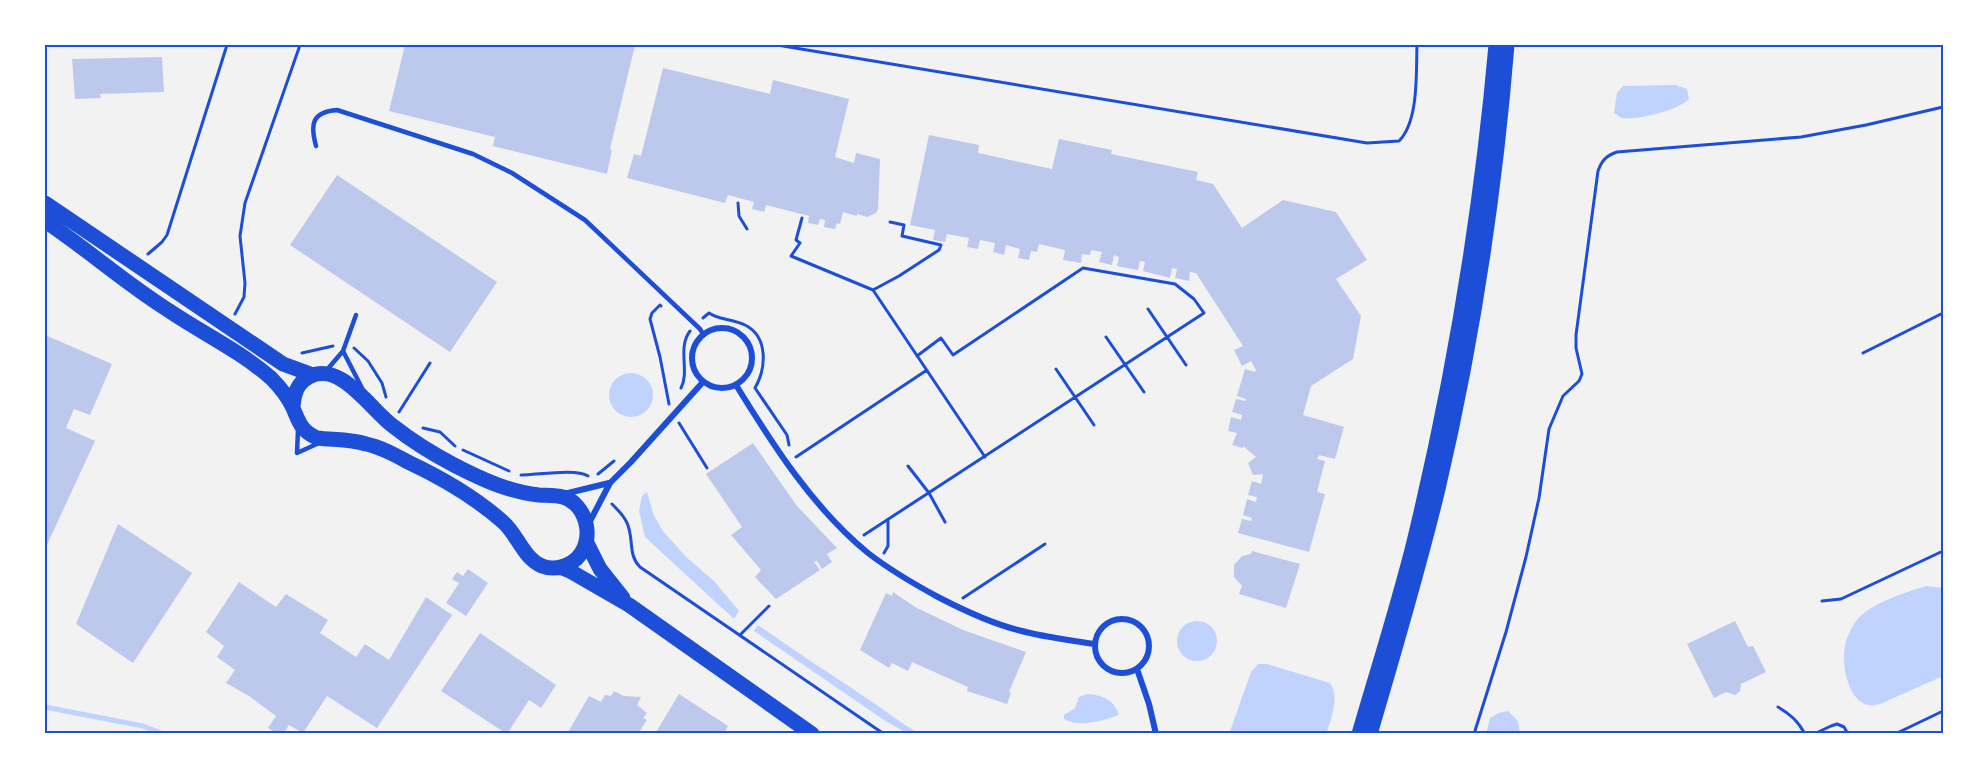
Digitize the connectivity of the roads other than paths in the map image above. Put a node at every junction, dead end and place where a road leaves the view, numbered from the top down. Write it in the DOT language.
graph roads {
  1 [pos="1496,45"];
  2 [pos="1507,45"];
  3 [pos="315,146"];
  4 [pos="45,204"];
  5 [pos="45,222"];
  6 [pos="356,315"];
  7 [pos="703,334"];
  8 [pos="343,351"];
  9 [pos="318,374"];
  10 [pos="703,382"];
  11 [pos="736,385"];
  12 [pos="292,407"];
  13 [pos="372,408"];
  14 [pos="299,425"];
  15 [pos="329,440"];
  16 [pos="610,483"];
  17 [pos="559,495"];
  18 [pos="587,534"];
  19 [pos="560,567"];
  20 [pos="629,605"];
  21 [pos="1094,644"];
  22 [pos="1137,669"];
  23 [pos="812,734"];
  24 [pos="1156,734"];
  25 [pos="1359,734"];
  26 [pos="1370,734"];
  1 -- 25 [label="main road"];
  2 -- 26 [label="main road"];
  3 -- 7 [label="lane"];
  4 -- 9 [label="main road"];
  5 -- 12 [label="main road"];
  6 -- 8 [label="lane"];
  7 -- 10 [label="street"];
  7 -- 11 [label="street"];
  8 -- 9 [label="lane"];
  8 -- 13 [label="lane"];
  9 -- 12 [label="main road"];
  9 -- 13 [label="main road"];
  10 -- 11 [label="street"];
  10 -- 16 [label="street"];
  11 -- 21 [label="street"];
  12 -- 14 [label="main road"];
  13 -- 17 [label="main road"];
  14 -- 15 [label="main road"];
  14 -- 15 [label="lane"];
  15 -- 19 [label="main road"];
  16 -- 17 [label="street"];
  16 -- 18 [label="street"];
  17 -- 18 [label="main road"];
  18 -- 19 [label="main road"];
  18 -- 20 [label="main road"];
  19 -- 20 [label="main road"];
  20 -- 23 [label="main road"];
  21 -- 22 [label="street"];
  21 -- 22 [label="street"];
  22 -- 24 [label="street"];
}
